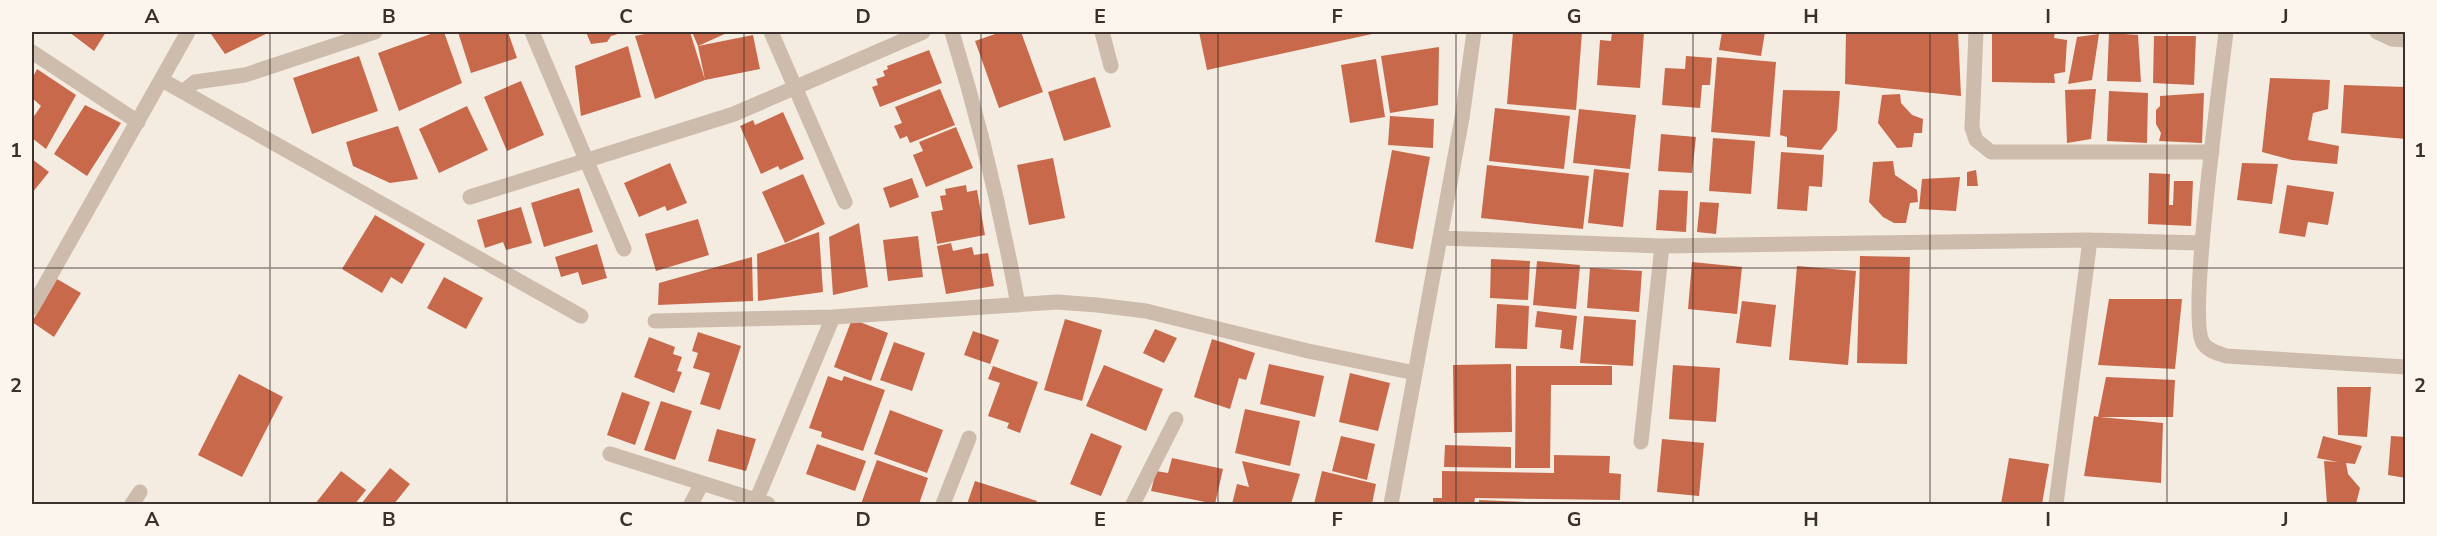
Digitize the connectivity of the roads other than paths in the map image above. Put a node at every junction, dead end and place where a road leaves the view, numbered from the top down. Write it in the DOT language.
graph roads {
  1 [pos="188,32"];
  2 [pos="375,32"];
  3 [pos="532,32"];
  4 [pos="771,32"];
  5 [pos="923,32"];
  6 [pos="952,32"];
  7 [pos="1102,32"];
  8 [pos="1474,32"];
  9 [pos="1976,32"];
  10 [pos="2226,32"];
  11 [pos="2377,32"];
  12 [pos="2406,40"];
  13 [pos="32,52"];
  14 [pos="1111,66"];
  15 [pos="162,80"];
  16 [pos="796,88"];
  17 [pos="184,91"];
  18 [pos="138,122"];
  19 [pos="2212,152"];
  20 [pos="588,161"];
  21 [pos="470,197"];
  22 [pos="845,202"];
  23 [pos="1441,238"];
  24 [pos="2090,240"];
  25 [pos="2202,243"];
  26 [pos="1662,246"];
  27 [pos="624,249"];
  28 [pos="1018,305"];
  29 [pos="32,308"];
  30 [pos="580,316"];
  31 [pos="833,317"];
  32 [pos="655,321"];
  33 [pos="2406,367"];
  34 [pos="1415,373"];
  35 [pos="1176,419"];
  36 [pos="969,438"];
  37 [pos="1641,442"];
  38 [pos="610,454"];
  39 [pos="701,485"];
  40 [pos="762,503"];
  41 [pos="691,504"];
  42 [pos="943,504"];
  43 [pos="1133,504"];
  44 [pos="1391,504"];
  45 [pos="2056,504"];
  1 -- 15 [label="street"];
  2 -- 17 [label="street"];
  3 -- 20 [label="street"];
  4 -- 16 [label="street"];
  5 -- 16 [label="street"];
  6 -- 28 [label="street"];
  7 -- 14 [label="street"];
  8 -- 23 [label="street"];
  9 -- 19 [label="street"];
  10 -- 19 [label="street"];
  11 -- 12 [label="street"];
  13 -- 18 [label="street"];
  15 -- 17 [label="street"];
  15 -- 18 [label="street"];
  16 -- 20 [label="street"];
  16 -- 22 [label="street"];
  17 -- 30 [label="street"];
  18 -- 29 [label="street"];
  19 -- 25 [label="street"];
  20 -- 21 [label="street"];
  20 -- 27 [label="street"];
  23 -- 26 [label="street"];
  23 -- 34 [label="street"];
  24 -- 25 [label="street"];
  24 -- 26 [label="street"];
  24 -- 45 [label="street"];
  25 -- 33 [label="street"];
  26 -- 37 [label="street"];
  28 -- 31 [label="street"];
  28 -- 34 [label="street"];
  31 -- 32 [label="street"];
  31 -- 40 [label="street"];
  34 -- 44 [label="street"];
  35 -- 43 [label="street"];
  36 -- 42 [label="street"];
  38 -- 39 [label="street"];
  39 -- 40 [label="street"];
  39 -- 41 [label="street"];
}
